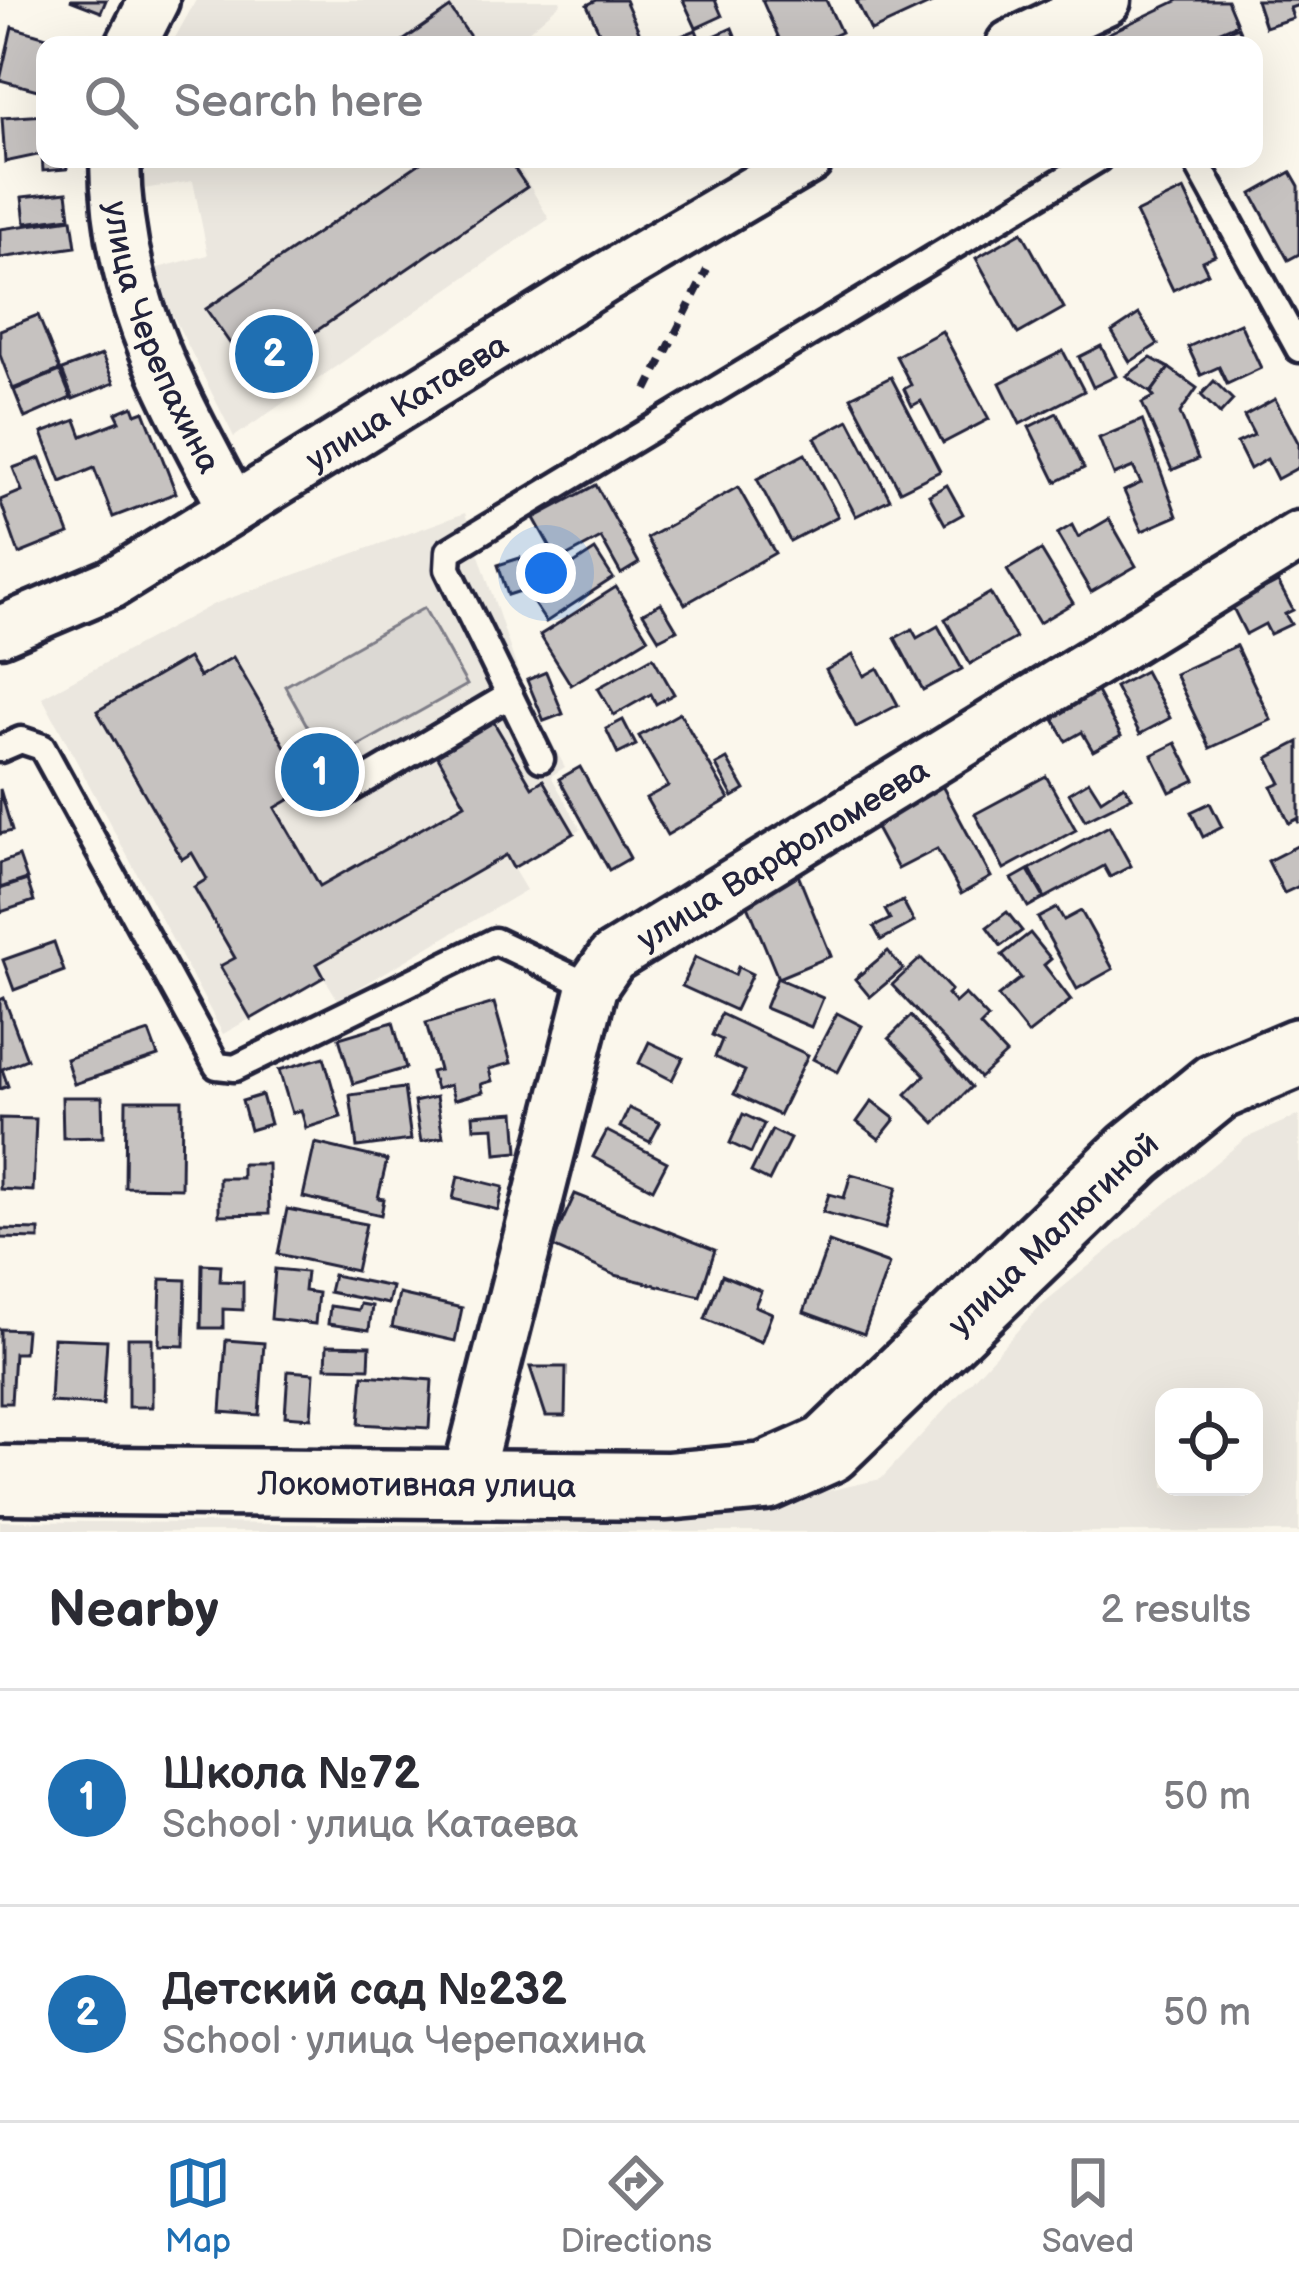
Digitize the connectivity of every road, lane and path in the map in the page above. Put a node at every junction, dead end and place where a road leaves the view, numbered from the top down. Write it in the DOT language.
graph roads {
  1 [pos="154,0"];
  2 [pos="1106,0"];
  3 [pos="136,36"];
  4 [pos="1030,36"];
  5 [pos="116,168"];
  6 [pos="792,168"];
  7 [pos="1083,168"];
  8 [pos="1200,168"];
  9 [pos="743,196"];
  10 [pos="1299,349"];
  11 [pos="617,451"];
  12 [pos="233,508"];
  13 [pos="1299,536"];
  14 [pos="0,631"];
  15 [pos="510,695"];
  16 [pos="0,749"];
  17 [pos="541,759"];
  18 [pos="335,798"];
  19 [pos="592,987"];
  20 [pos="1299,1052"];
  21 [pos="828,1449"];
  22 [pos="0,1480"];
  23 [pos="465,1486"];
  1 -- 3 [label="street"];
  2 -- 4 [label="street"];
  5 -- 12 [label="street, улица Черепахина"];
  6 -- 9 [label="street, улица Катаева"];
  7 -- 11 [label="lane"];
  8 -- 10 [label="lane"];
  9 -- 11 [label="path"];
  9 -- 12 [label="street, улица Катаева"];
  11 -- 15 [label="lane"];
  12 -- 14 [label="street, улица Катаева"];
  13 -- 19 [label="street, улица Варфоломеева"];
  15 -- 17 [label="lane"];
  15 -- 18 [label="lane"];
  16 -- 19 [label="lane"];
  19 -- 23 [label="street"];
  20 -- 21 [label="street, улица Малюгиной"];
  21 -- 23 [label="street, Локомотивная улица"];
  22 -- 23 [label="street, Локомотивная улица"];
}
